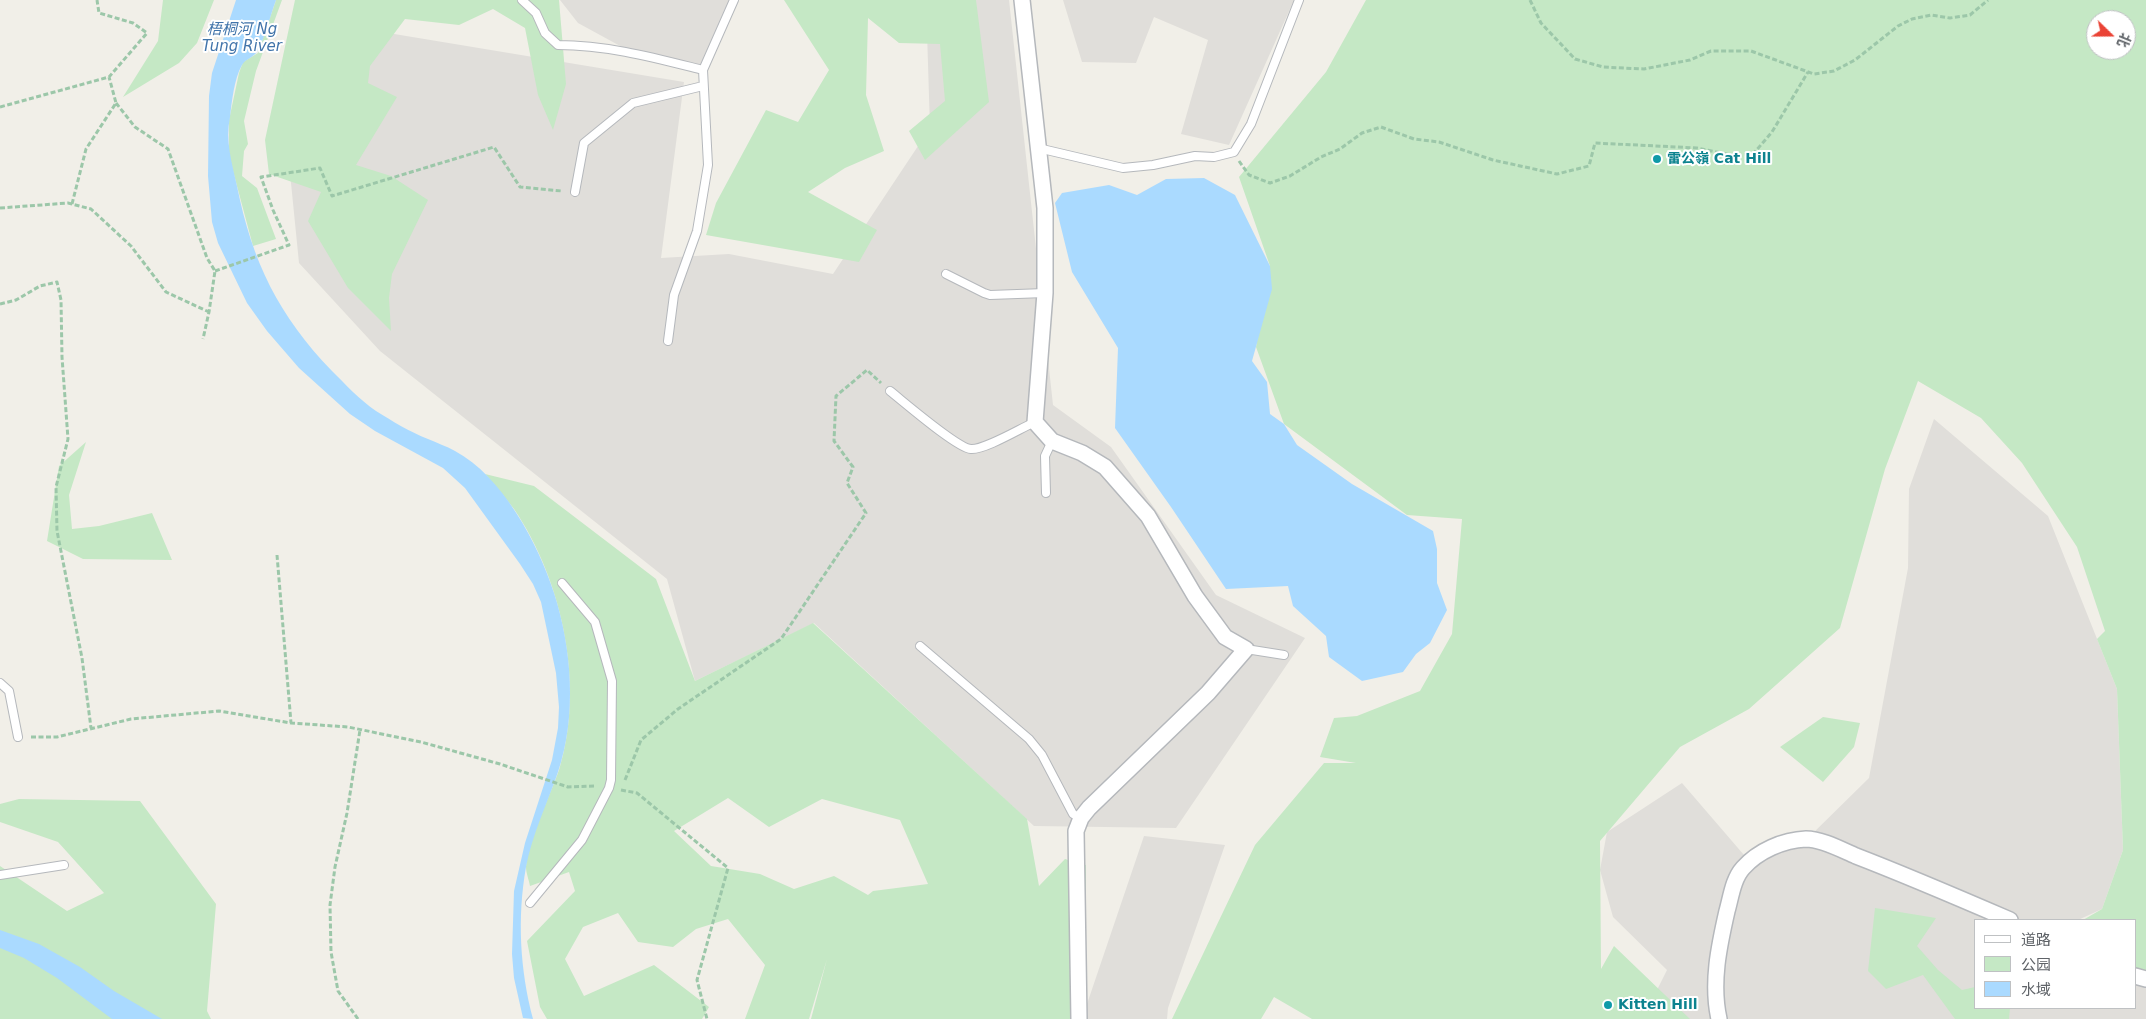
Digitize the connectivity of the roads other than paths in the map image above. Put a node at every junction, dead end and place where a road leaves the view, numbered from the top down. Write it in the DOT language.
graph roads {
  1 [pos="522,0"];
  2 [pos="734,0"];
  3 [pos="1022,0"];
  4 [pos="1299,0"];
  5 [pos="703,70"];
  6 [pos="703,86"];
  7 [pos="1038,148"];
  8 [pos="575,192"];
  9 [pos="946,274"];
  10 [pos="1045,293"];
  11 [pos="668,341"];
  12 [pos="890,391"];
  13 [pos="1035,422"];
  14 [pos="1052,441"];
  15 [pos="1046,493"];
  16 [pos="562,583"];
  17 [pos="920,646"];
  18 [pos="1246,649"];
  19 [pos="1284,655"];
  20 [pos="0,683"];
  21 [pos="18,737"];
  22 [pos="1081,818"];
  23 [pos="64,865"];
  24 [pos="0,875"];
  25 [pos="530,903"];
  26 [pos="2008,919"];
  27 [pos="1079,1019"];
  28 [pos="1719,1019"];
  1 -- 5 [label="lane"];
  2 -- 5 [label="lane"];
  3 -- 7 [label="street"];
  4 -- 7 [label="lane"];
  5 -- 6 [label="lane"];
  6 -- 8 [label="lane"];
  6 -- 11 [label="lane"];
  7 -- 10 [label="street"];
  9 -- 10 [label="lane"];
  10 -- 13 [label="street"];
  12 -- 13 [label="lane"];
  13 -- 14 [label="street"];
  14 -- 15 [label="lane"];
  14 -- 18 [label="street"];
  16 -- 25 [label="lane"];
  17 -- 22 [label="lane"];
  18 -- 19 [label="lane"];
  18 -- 22 [label="street"];
  20 -- 21 [label="lane"];
  22 -- 27 [label="street"];
  23 -- 24 [label="lane"];
  26 -- 28 [label="street"];
}
